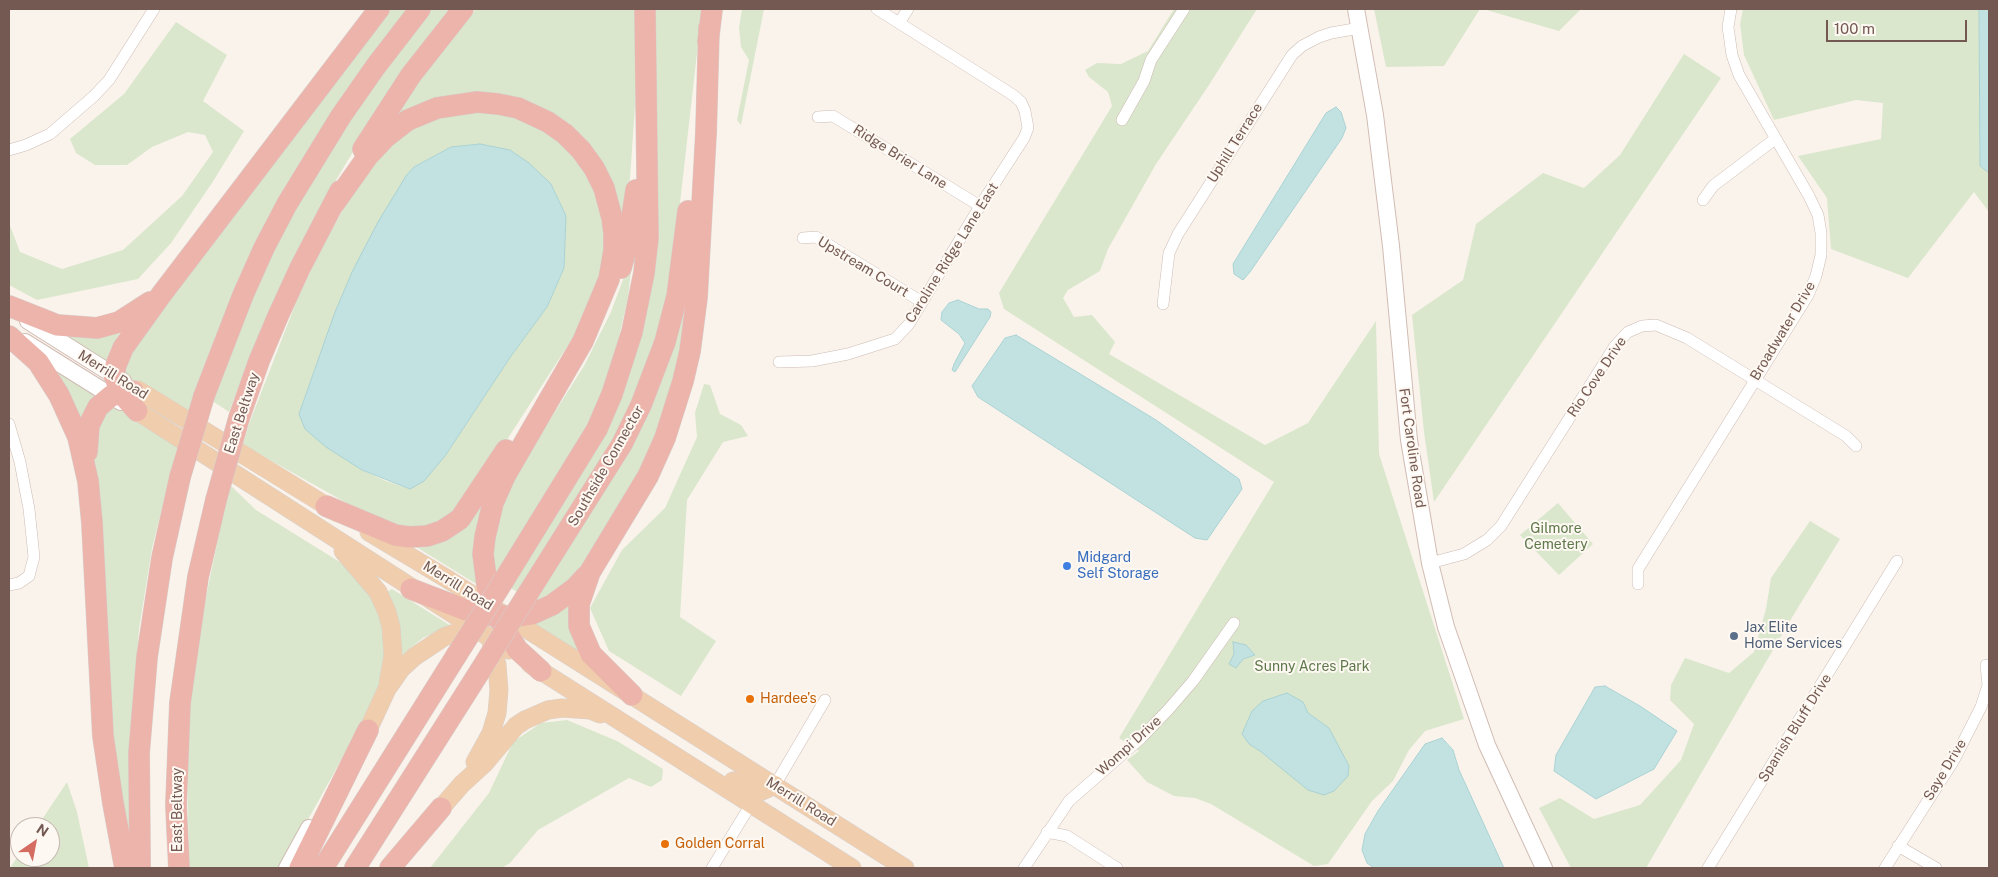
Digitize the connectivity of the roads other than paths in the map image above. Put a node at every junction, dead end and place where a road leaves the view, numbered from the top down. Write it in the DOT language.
graph roads {
  1 [pos="154,9"];
  2 [pos="379,9"];
  3 [pos="420,9"];
  4 [pos="463,9"];
  5 [pos="645,9"];
  6 [pos="877,9"];
  7 [pos="908,9"];
  8 [pos="1184,9"];
  9 [pos="1356,9"];
  10 [pos="1731,9"];
  11 [pos="711,19"];
  12 [pos="899,23"];
  13 [pos="1360,28"];
  14 [pos="818,117"];
  15 [pos="646,118"];
  16 [pos="1122,120"];
  17 [pos="1775,138"];
  18 [pos="9,150"];
  19 [pos="1703,200"];
  20 [pos="334,204"];
  21 [pos="980,206"];
  22 [pos="803,238"];
  23 [pos="160,295"];
  24 [pos="922,302"];
  25 [pos="1163,304"];
  26 [pos="598,306"];
  27 [pos="9,307"];
  28 [pos="9,331"];
  29 [pos="9,336"];
  30 [pos="779,362"];
  31 [pos="1755,379"];
  32 [pos="124,393"];
  33 [pos="9,424"];
  34 [pos="1856,446"];
  35 [pos="88,481"];
  36 [pos="493,503"];
  37 [pos="326,506"];
  38 [pos="331,536"];
  39 [pos="1897,561"];
  40 [pos="1430,563"];
  41 [pos="590,572"];
  42 [pos="1638,584"];
  43 [pos="9,585"];
  44 [pos="412,589"];
  45 [pos="492,623"];
  46 [pos="1234,623"];
  47 [pos="1986,665"];
  48 [pos="541,671"];
  49 [pos="387,689"];
  50 [pos="632,695"];
  51 [pos="825,700"];
  52 [pos="1985,709"];
  53 [pos="628,726"];
  54 [pos="368,730"];
  55 [pos="462,784"];
  56 [pos="774,785"];
  57 [pos="751,804"];
  58 [pos="441,808"];
  59 [pos="1047,832"];
  60 [pos="1898,846"];
  61 [pos="875,849"];
  62 [pos="125,868"];
  63 [pos="140,868"];
  64 [pos="179,868"];
  65 [pos="287,868"];
  66 [pos="300,868"];
  67 [pos="323,868"];
  68 [pos="355,868"];
  69 [pos="390,868"];
  70 [pos="398,868"];
  71 [pos="712,868"];
  72 [pos="852,868"];
  73 [pos="905,868"];
  74 [pos="1024,868"];
  75 [pos="1118,868"];
  76 [pos="1544,868"];
  77 [pos="1708,868"];
  78 [pos="1885,868"];
  79 [pos="1936,868"];
  1 -- 18 [label="street"];
  2 -- 23 [label="highway"];
  3 -- 63 [label="highway, bridge"];
  4 -- 20 [label="highway, East Beltway"];
  5 -- 15 [label="highway, Southside Connector"];
  6 -- 12 [label="street"];
  7 -- 12 [label="street"];
  8 -- 16 [label="street"];
  9 -- 13 [label="street, Fort Caroline Road"];
  10 -- 17 [label="street, Broadwater Drive"];
  11 -- 41 [label="highway"];
  11 -- 68 [label="highway, Southside Connector, bridge"];
  12 -- 21 [label="street, Caroline Ridge Lane East"];
  13 -- 25 [label="street, Uphill Terrace"];
  13 -- 40 [label="street, Fort Caroline Road"];
  14 -- 21 [label="street, Ridge Brier Lane"];
  15 -- 36 [label="highway"];
  15 -- 67 [label="highway, Southside Connector, bridge"];
  17 -- 19 [label="street"];
  17 -- 31 [label="street, Broadwater Drive"];
  20 -- 26 [label="highway"];
  20 -- 64 [label="highway, East Beltway, bridge"];
  21 -- 24 [label="street, Caroline Ridge Lane East"];
  22 -- 24 [label="street, Upstream Court"];
  23 -- 27 [label="highway"];
  23 -- 32 [label="highway"];
  24 -- 30 [label="street, Caroline Ridge Lane East"];
  26 -- 36 [label="highway"];
  26 -- 37 [label="highway"];
  27 -- 32 [label="street, Merrill Road"];
  28 -- 32 [label="street, Merrill Road"];
  29 -- 35 [label="highway"];
  31 -- 34 [label="street, Rio Cove Drive"];
  31 -- 40 [label="street, Rio Cove Drive"];
  31 -- 42 [label="street, Broadwater Drive"];
  32 -- 35 [label="highway"];
  32 -- 37 [label="main road, Merrill Road"];
  32 -- 38 [label="main road, Merrill Road"];
  33 -- 43 [label="street"];
  35 -- 62 [label="highway"];
  36 -- 45 [label="highway"];
  37 -- 45 [label="main road, Merrill Road"];
  38 -- 44 [label="main road, Merrill Road"];
  38 -- 49 [label="main road"];
  39 -- 77 [label="street, Spanish Bluff Drive"];
  40 -- 76 [label="street, Fort Caroline Road"];
  41 -- 45 [label="highway"];
  41 -- 50 [label="highway"];
  44 -- 45 [label="highway"];
  45 -- 48 [label="highway"];
  45 -- 49 [label="main road"];
  45 -- 50 [label="main road, Merrill Road"];
  45 -- 55 [label="main road"];
  46 -- 59 [label="street, Wompi Drive"];
  47 -- 52 [label="street, Saye Drive"];
  48 -- 53 [label="main road, Merrill Road"];
  48 -- 56 [label="main road"];
  49 -- 54 [label="main road"];
  50 -- 56 [label="main road, Merrill Road"];
  51 -- 56 [label="street"];
  52 -- 60 [label="street, Saye Drive"];
  53 -- 55 [label="main road"];
  53 -- 57 [label="main road, Merrill Road"];
  54 -- 65 [label="street"];
  54 -- 66 [label="highway"];
  55 -- 58 [label="main road"];
  56 -- 61 [label="main road, Merrill Road"];
  57 -- 61 [label="main road"];
  57 -- 71 [label="street"];
  57 -- 72 [label="main road, Merrill Road"];
  58 -- 69 [label="highway"];
  58 -- 70 [label="street"];
  59 -- 74 [label="street, Wompi Drive"];
  59 -- 75 [label="street"];
  60 -- 78 [label="street, Saye Drive"];
  60 -- 79 [label="street"];
  61 -- 73 [label="main road, Merrill Road"];
}
